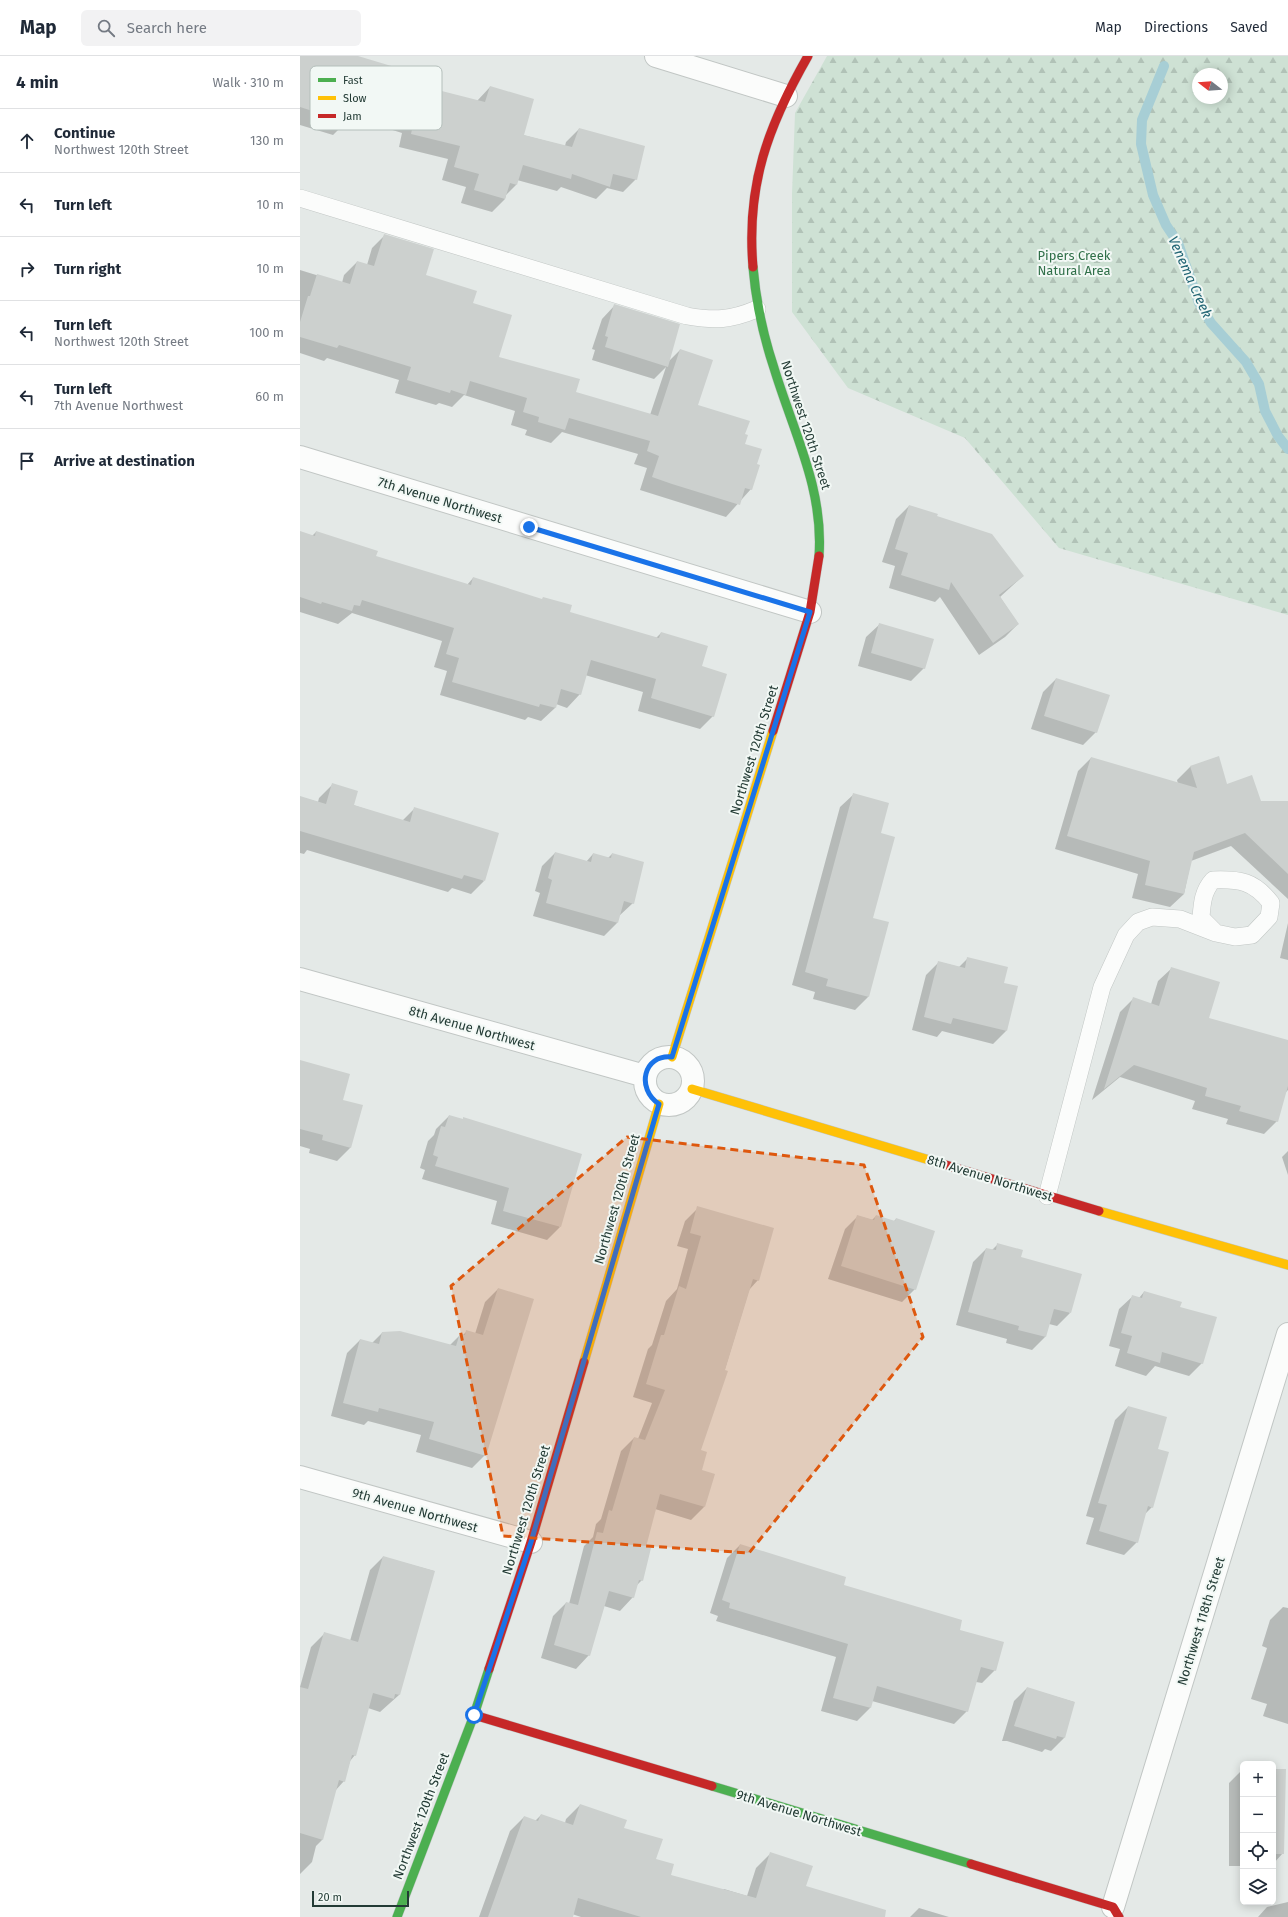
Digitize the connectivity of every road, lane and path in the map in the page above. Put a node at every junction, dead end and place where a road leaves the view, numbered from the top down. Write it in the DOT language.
graph roads {
  1 [pos="656,56"];
  2 [pos="808,56"];
  3 [pos="786,96"];
  4 [pos="300,198"];
  5 [pos="758,309"];
  6 [pos="300,457"];
  7 [pos="810,612"];
  8 [pos="1216,933"];
  9 [pos="300,979"];
  10 [pos="672,1057"];
  11 [pos="645,1076"];
  12 [pos="692,1090"];
  13 [pos="659,1104"];
  14 [pos="1047,1196"];
  15 [pos="1288,1265"];
  16 [pos="1288,1334"];
  17 [pos="300,1477"];
  18 [pos="531,1542"];
  19 [pos="474,1715"];
  20 [pos="1116,1912"];
  21 [pos="397,1917"];
  1 -- 3 [label="street"];
  2 -- 3 [label="street, Northwest 120th Street"];
  3 -- 5 [label="street, Northwest 120th Street"];
  4 -- 5 [label="lane"];
  5 -- 7 [label="street, Northwest 120th Street"];
  6 -- 7 [label="street, 7th Avenue Northwest"];
  7 -- 10 [label="street, Northwest 120th Street"];
  8 -- 14 [label="lane"];
  9 -- 11 [label="street, 8th Avenue Northwest"];
  10 -- 11 [label="street"];
  10 -- 12 [label="street"];
  11 -- 13 [label="street"];
  12 -- 13 [label="street"];
  12 -- 14 [label="street, 8th Avenue Northwest"];
  13 -- 18 [label="street, Northwest 120th Street"];
  14 -- 15 [label="street, 8th Avenue Northwest"];
  16 -- 20 [label="street, Northwest 118th Street"];
  17 -- 18 [label="street, 9th Avenue Northwest"];
  18 -- 19 [label="street, Northwest 120th Street"];
  19 -- 20 [label="street, 9th Avenue Northwest"];
  19 -- 21 [label="street, Northwest 120th Street"];
}
